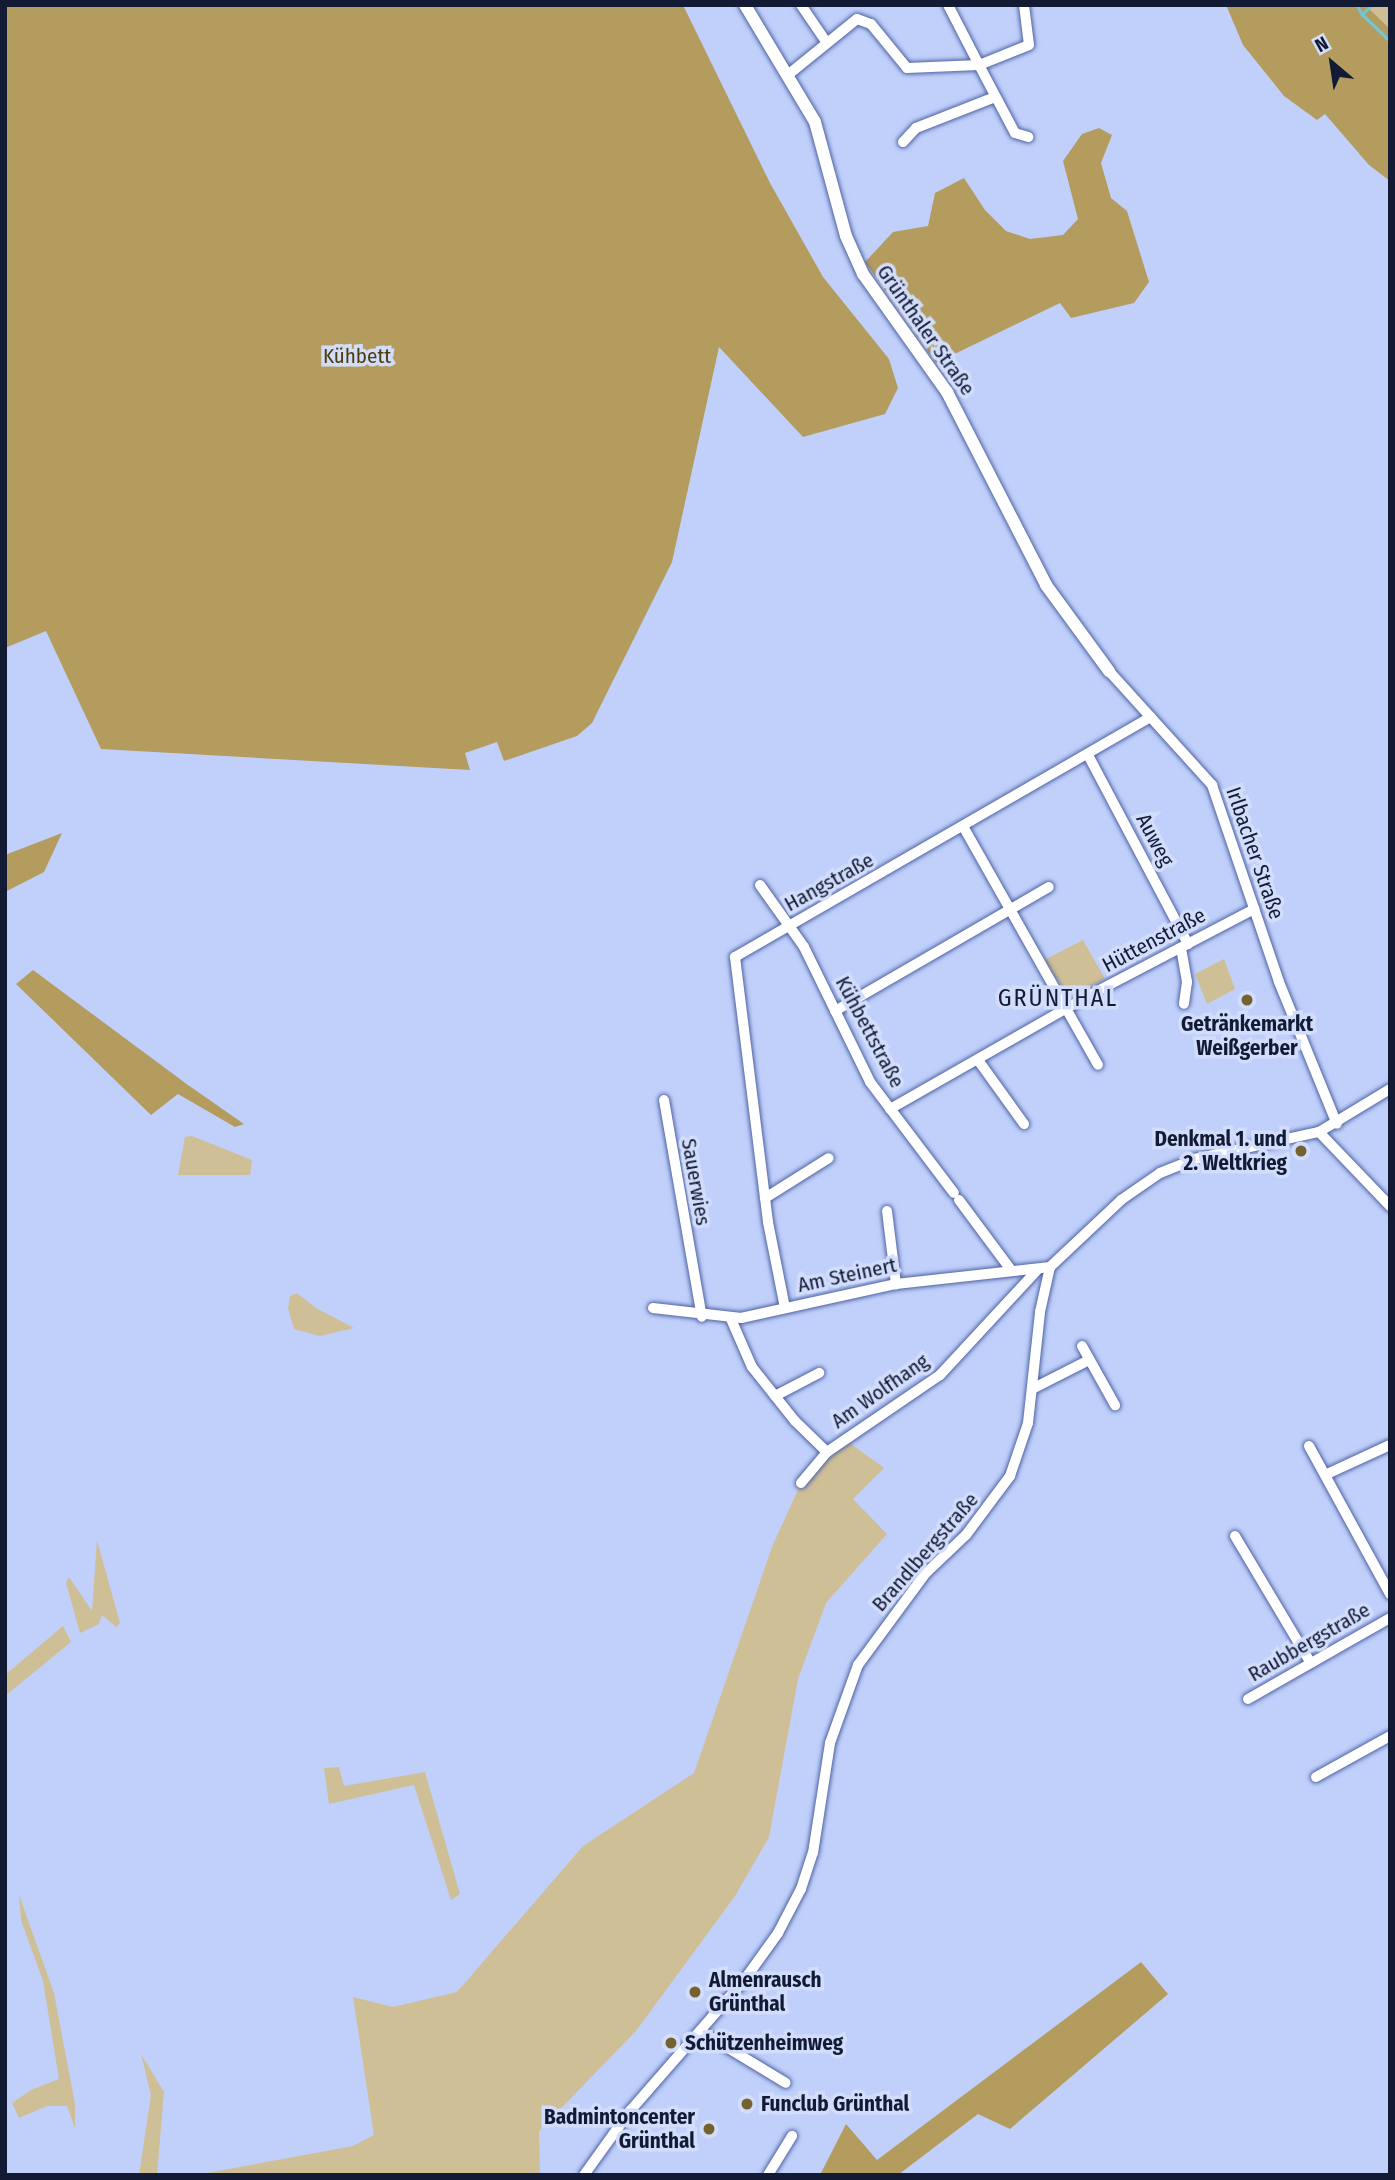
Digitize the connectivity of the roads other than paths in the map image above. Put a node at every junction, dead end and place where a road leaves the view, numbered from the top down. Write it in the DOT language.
graph roads {
  1 [pos="745,5"];
  2 [pos="801,5"];
  3 [pos="948,5"];
  4 [pos="1024,5"];
  5 [pos="827,43"];
  6 [pos="979,65"];
  7 [pos="789,74"];
  8 [pos="995,97"];
  9 [pos="1028,137"];
  10 [pos="903,142"];
  11 [pos="1076,632"];
  12 [pos="1109,671"];
  13 [pos="1151,717"];
  14 [pos="1088,755"];
  15 [pos="964,828"];
  16 [pos="760,885"];
  17 [pos="1049,887"];
  18 [pos="1011,908"];
  19 [pos="1254,909"];
  20 [pos="792,926"];
  21 [pos="1185,946"];
  22 [pos="1184,1004"];
  23 [pos="1068,1008"];
  24 [pos="835,1011"];
  25 [pos="978,1060"];
  26 [pos="1098,1065"];
  27 [pos="1390,1089"];
  28 [pos="664,1100"];
  29 [pos="890,1109"];
  30 [pos="1024,1124"];
  31 [pos="1337,1124"];
  32 [pos="1320,1132"];
  33 [pos="829,1158"];
  34 [pos="765,1198"];
  35 [pos="1390,1206"];
  36 [pos="887,1212"];
  37 [pos="1050,1267"];
  38 [pos="1011,1269"];
  39 [pos="1038,1269"];
  40 [pos="896,1284"];
  41 [pos="653,1308"];
  42 [pos="785,1308"];
  43 [pos="702,1317"];
  44 [pos="731,1319"];
  45 [pos="1082,1346"];
  46 [pos="1089,1360"];
  47 [pos="818,1373"];
  48 [pos="1032,1389"];
  49 [pos="775,1396"];
  50 [pos="1115,1405"];
  51 [pos="1390,1445"];
  52 [pos="1309,1446"];
  53 [pos="827,1452"];
  54 [pos="1327,1474"];
  55 [pos="801,1483"];
  56 [pos="1235,1536"];
  57 [pos="1390,1594"];
  58 [pos="1390,1618"];
  59 [pos="1310,1662"];
  60 [pos="1248,1699"];
  61 [pos="1390,1736"];
  62 [pos="1315,1777"];
  63 [pos="700,2031"];
  64 [pos="786,2083"];
  65 [pos="792,2136"];
  66 [pos="584,2175"];
  67 [pos="768,2175"];
  1 -- 7 [label="street, Grünthaler Straße"];
  2 -- 5 [label="street"];
  3 -- 6 [label="street"];
  4 -- 6 [label="street"];
  5 -- 6 [label="street"];
  5 -- 7 [label="street"];
  6 -- 8 [label="street"];
  7 -- 11 [label="street, Grünthaler Straße"];
  8 -- 9 [label="street"];
  8 -- 10 [label="street"];
  11 -- 12 [label="street, Irlbacher Straße"];
  12 -- 13 [label="street, Irlbacher Straße"];
  13 -- 14 [label="street, Hangstraße"];
  13 -- 19 [label="street, Irlbacher Straße"];
  14 -- 15 [label="street, Hangstraße"];
  14 -- 21 [label="street, Auweg"];
  15 -- 18 [label="street"];
  15 -- 20 [label="street, Hangstraße"];
  16 -- 20 [label="street, Kühbettstraße"];
  17 -- 18 [label="street"];
  18 -- 23 [label="street"];
  18 -- 24 [label="street"];
  19 -- 21 [label="street, Hüttenstraße"];
  19 -- 31 [label="street, Irlbacher Straße"];
  20 -- 24 [label="street, Kühbettstraße"];
  20 -- 34 [label="street, Hangstraße"];
  21 -- 22 [label="street, Auweg"];
  21 -- 23 [label="street, Hüttenstraße"];
  23 -- 25 [label="street, Hüttenstraße"];
  23 -- 26 [label="street"];
  24 -- 29 [label="street, Kühbettstraße"];
  25 -- 29 [label="street, Hüttenstraße"];
  25 -- 30 [label="street"];
  27 -- 31 [label="street"];
  28 -- 43 [label="street, Sauerwies"];
  29 -- 38 [label="street, Kühbettstraße"];
  31 -- 32 [label="street"];
  32 -- 35 [label="street"];
  32 -- 37 [label="street"];
  33 -- 34 [label="street"];
  34 -- 42 [label="street, Hangstraße"];
  36 -- 40 [label="street"];
  37 -- 39 [label="street, Am Steinert"];
  37 -- 48 [label="street, Brandlbergstraße"];
  38 -- 39 [label="street, Am Steinert"];
  38 -- 40 [label="street, Am Steinert"];
  39 -- 53 [label="street, Am Wolfhang"];
  40 -- 42 [label="street, Am Steinert"];
  41 -- 43 [label="street, Am Steinert"];
  42 -- 44 [label="street, Am Steinert"];
  43 -- 44 [label="street, Am Steinert"];
  44 -- 49 [label="street"];
  45 -- 46 [label="street"];
  46 -- 48 [label="street"];
  46 -- 50 [label="street"];
  47 -- 49 [label="street"];
  48 -- 63 [label="street, Brandlbergstraße"];
  49 -- 53 [label="street"];
  51 -- 54 [label="street"];
  52 -- 54 [label="street"];
  53 -- 55 [label="street, Am Wolfhang"];
  54 -- 57 [label="street"];
  56 -- 59 [label="street"];
  58 -- 59 [label="street, Raubbergstraße"];
  59 -- 60 [label="street, Raubbergstraße"];
  61 -- 62 [label="street"];
  63 -- 64 [label="street"];
  63 -- 66 [label="street, Brandlbergstraße"];
  65 -- 67 [label="street"];
}
